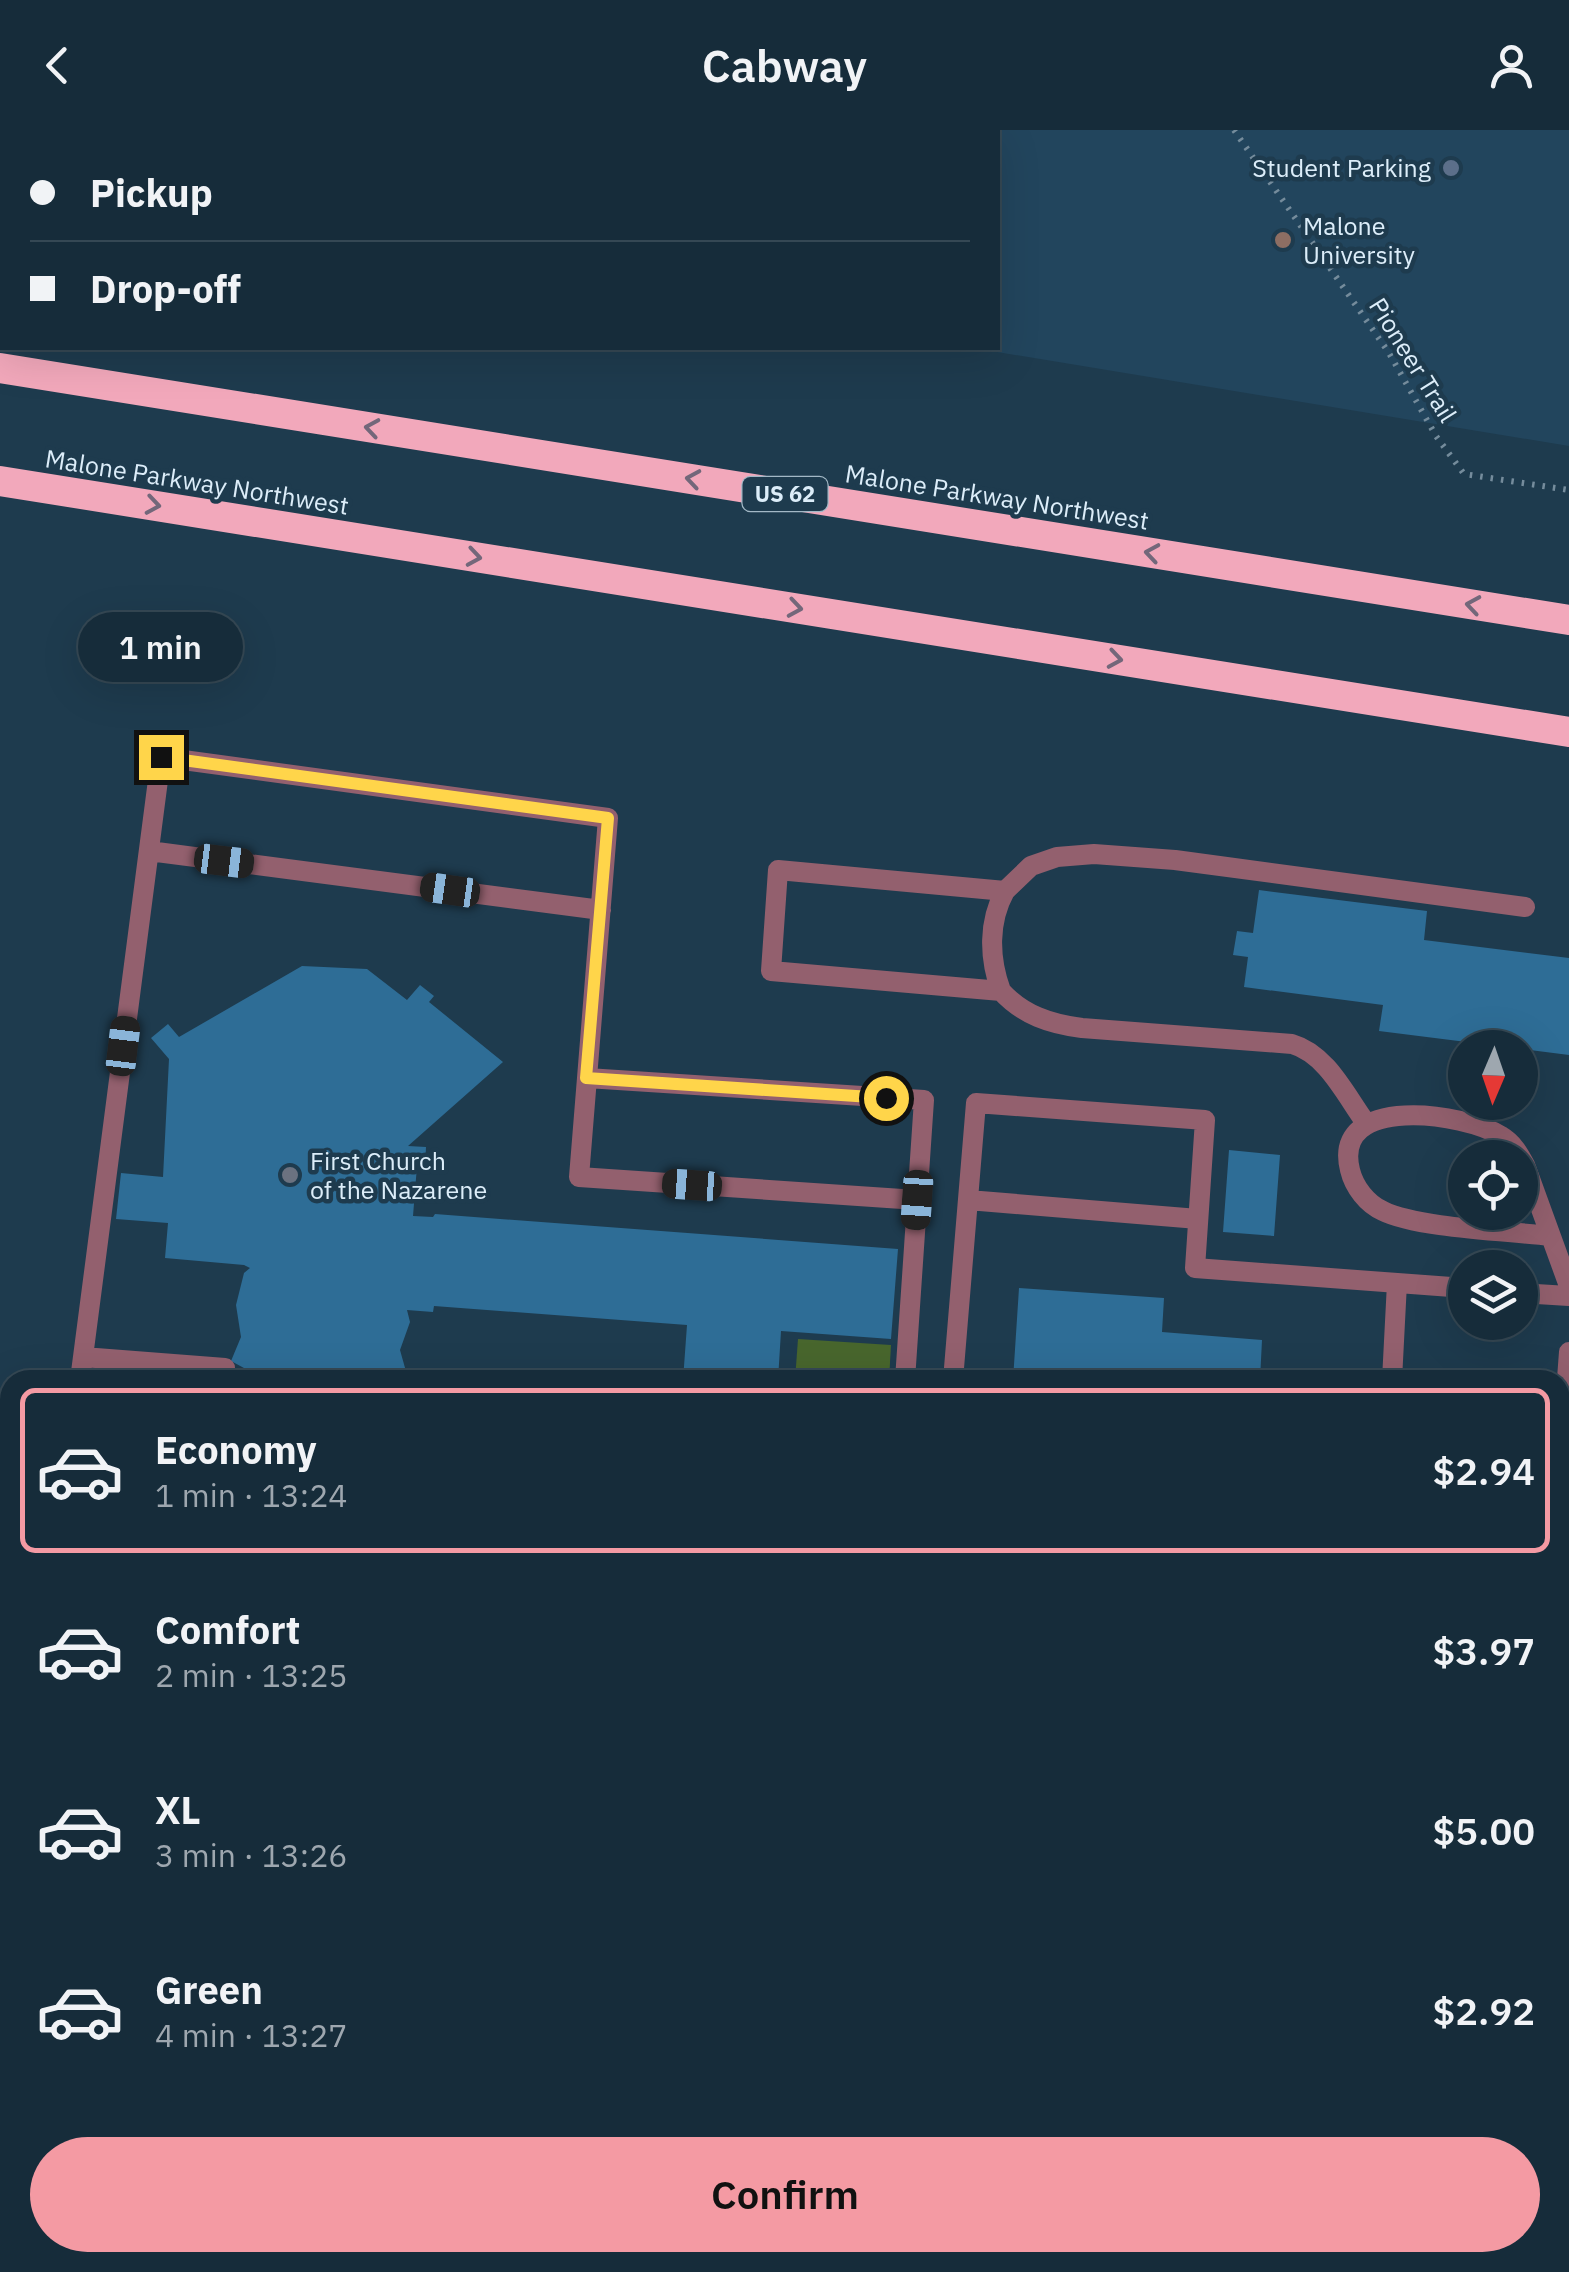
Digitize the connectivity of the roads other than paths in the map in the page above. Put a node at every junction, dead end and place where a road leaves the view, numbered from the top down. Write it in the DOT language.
graph roads {
  1 [pos="0,368"];
  2 [pos="0,481"];
  3 [pos="1569,620"];
  4 [pos="1569,732"];
  5 [pos="148,852"];
  6 [pos="1005,891"];
  7 [pos="1524,907"];
  8 [pos="600,910"];
  9 [pos="1001,991"];
  10 [pos="586,1078"];
  11 [pos="1366,1123"];
  12 [pos="917,1200"];
  13 [pos="968,1200"];
  14 [pos="1198,1219"];
  15 [pos="1550,1236"];
  16 [pos="1397,1283"];
  17 [pos="1569,1286"];
  18 [pos="1448,1287"];
  19 [pos="1538,1293"];
  20 [pos="1569,1296"];
  21 [pos="83,1357"];
  22 [pos="225,1368"];
  23 [pos="81,1370"];
  24 [pos="906,1370"];
  25 [pos="953,1370"];
  26 [pos="1391,1370"];
  3 -- 1 [label="highway, Malone Parkway Northwest / US 62, one-way"];
  2 -- 4 [label="highway, Malone Parkway Northwest, one-way"];
  5 -- 8 [label="lane"];
  5 -- 8 [label="lane"];
  5 -- 21 [label="lane"];
  6 -- 7 [label="lane"];
  6 -- 9 [label="lane"];
  6 -- 9 [label="lane"];
  8 -- 10 [label="lane"];
  9 -- 11 [label="lane"];
  10 -- 12 [label="lane"];
  10 -- 12 [label="lane"];
  11 -- 15 [label="lane"];
  11 -- 15 [label="lane"];
  12 -- 24 [label="lane"];
  13 -- 14 [label="lane"];
  13 -- 14 [label="lane"];
  13 -- 25 [label="lane"];
  14 -- 16 [label="lane"];
  15 -- 17 [label="lane"];
  16 -- 18 [label="lane"];
  16 -- 26 [label="lane"];
  19 -- 20 [label="lane"];
  21 -- 22 [label="lane"];
  21 -- 23 [label="lane"];
}
